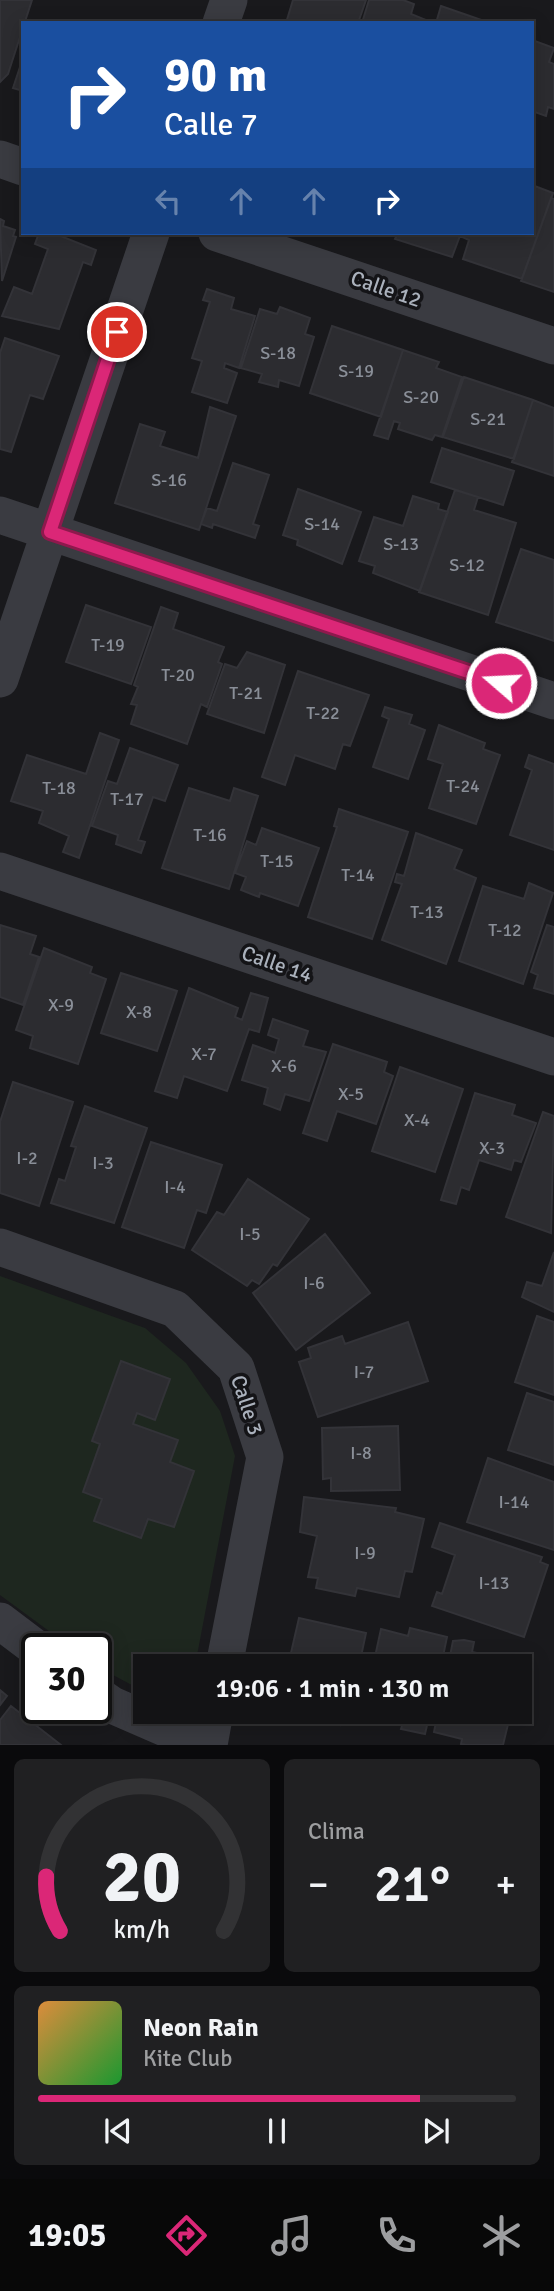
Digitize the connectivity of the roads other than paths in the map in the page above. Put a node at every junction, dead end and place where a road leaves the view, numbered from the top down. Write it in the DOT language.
graph roads {
  1 [pos="229,0"];
  2 [pos="222,21"];
  3 [pos="0,159"];
  4 [pos="21,166"];
  5 [pos="150,235"];
  6 [pos="223,235"];
  7 [pos="554,346"];
  8 [pos="0,515"];
  9 [pos="50,532"];
  10 [pos="0,679"];
  11 [pos="554,701"];
  12 [pos="0,871"];
  13 [pos="554,1057"];
  14 [pos="0,1247"];
  15 [pos="0,1621"];
  16 [pos="21,1637"];
  17 [pos="226,1654"];
  18 [pos="112,1705"];
  19 [pos="212,1724"];
  20 [pos="206,1745"];
  1 -- 2 [label="street"];
  3 -- 4 [label="street"];
  5 -- 9 [label="street"];
  6 -- 7 [label="street, Calle 12"];
  8 -- 9 [label="street"];
  9 -- 10 [label="street"];
  9 -- 11 [label="street"];
  12 -- 13 [label="street, Calle 14"];
  14 -- 17 [label="street, Calle 3"];
  15 -- 16 [label="street"];
  18 -- 20 [label="street"];
  19 -- 20 [label="street"];
}
